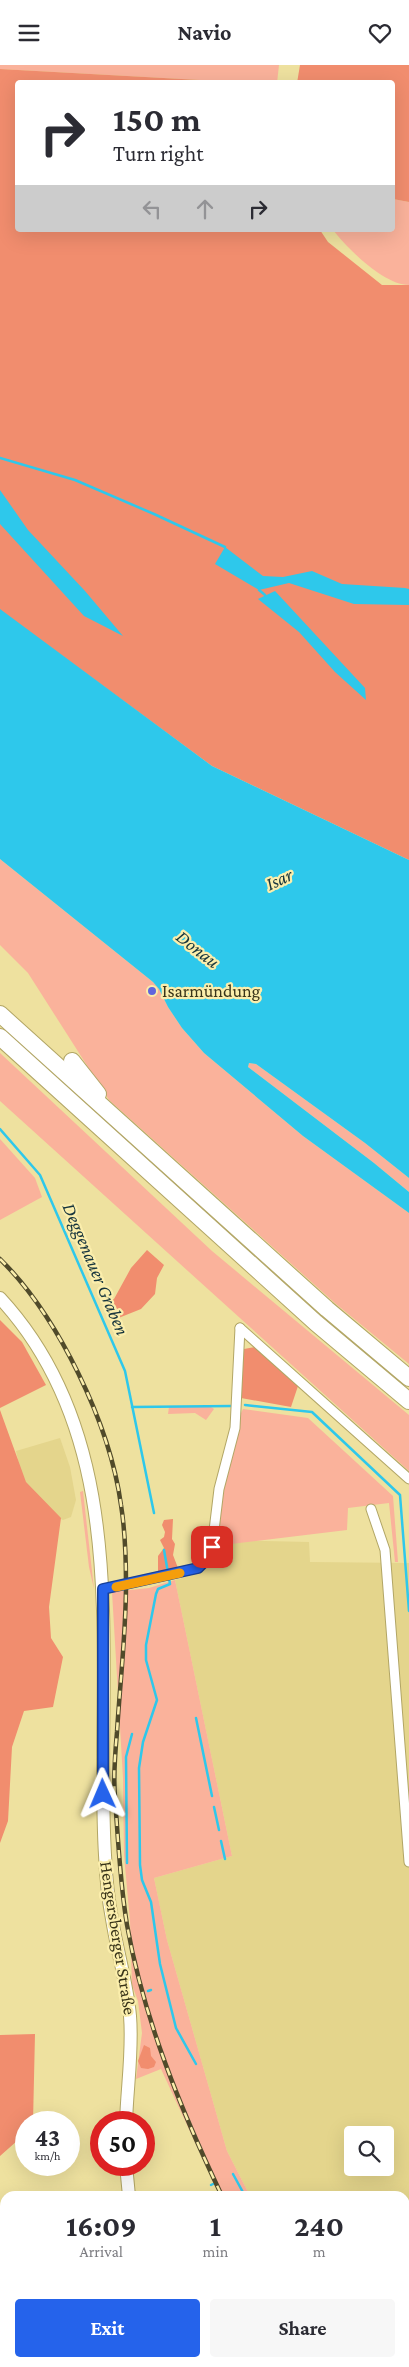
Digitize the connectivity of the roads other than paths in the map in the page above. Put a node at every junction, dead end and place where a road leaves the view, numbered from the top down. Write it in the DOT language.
graph roads {
  1 [pos="0,1014"];
  2 [pos="0,1037"];
  3 [pos="72,1061"];
  4 [pos="104,1110"];
  5 [pos="0,1298"];
  6 [pos="409,1378"];
  7 [pos="409,1401"];
  8 [pos="409,1479"];
  9 [pos="371,1509"];
  10 [pos="103,1589"];
  11 [pos="409,1862"];
  12 [pos="127,2111"];
  13 [pos="127,2176"];
  14 [pos="129,2191"];
  1 -- 4 [label="highway"];
  2 -- 7 [label="highway"];
  3 -- 4 [label="highway"];
  4 -- 6 [label="highway"];
  5 -- 10 [label="main road, Hengersberger Straße"];
  8 -- 10 [label="street"];
  9 -- 11 [label="street"];
  10 -- 12 [label="main road, Hengersberger Straße"];
  13 -- 14 [label="main road"];
}
